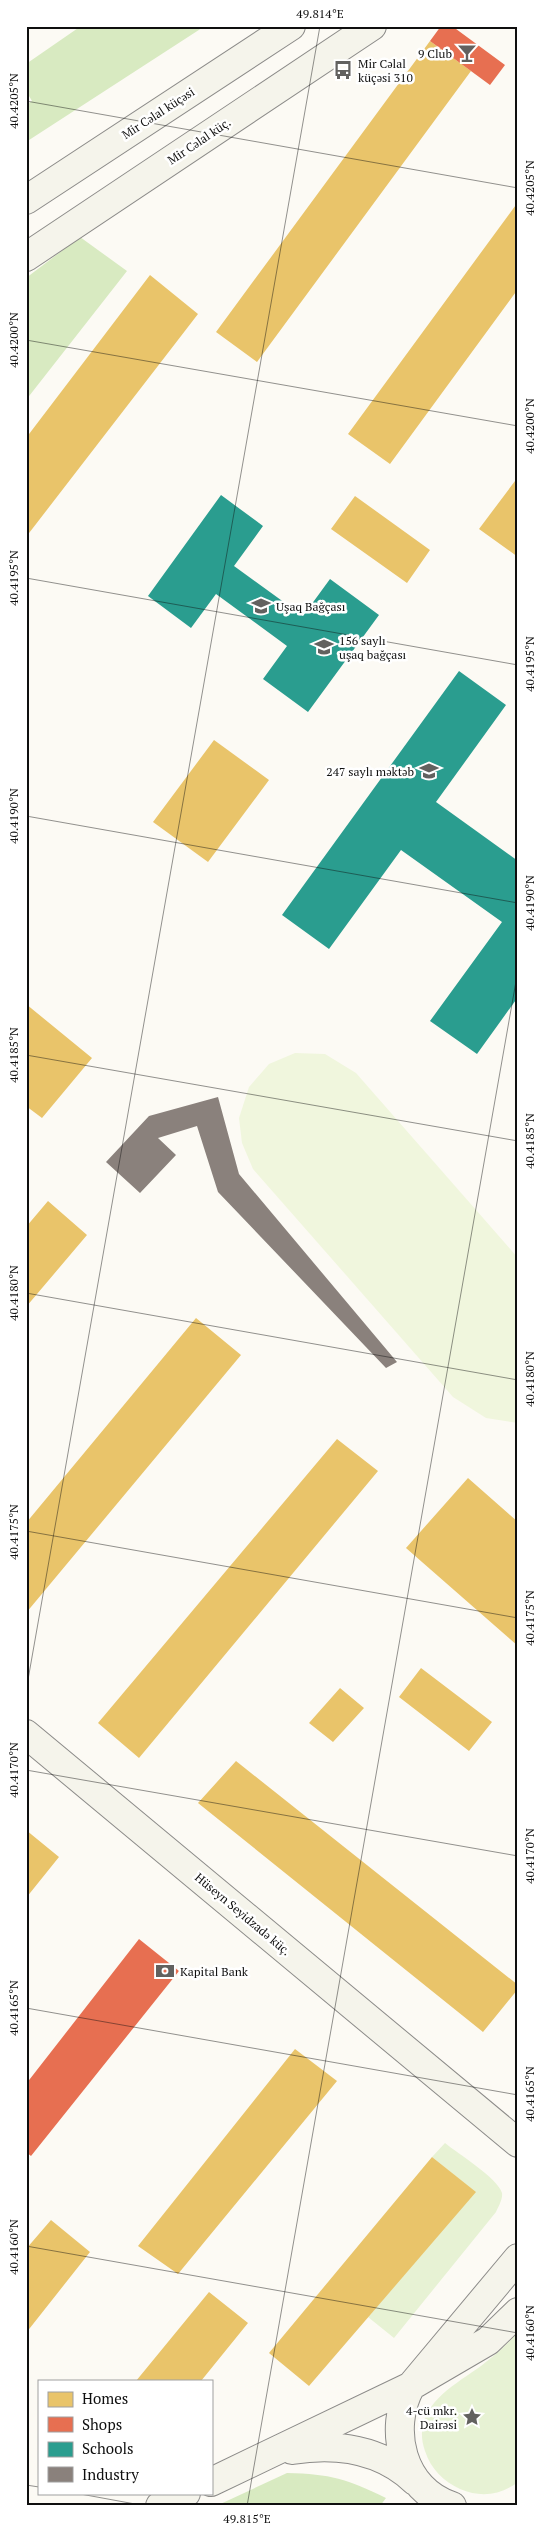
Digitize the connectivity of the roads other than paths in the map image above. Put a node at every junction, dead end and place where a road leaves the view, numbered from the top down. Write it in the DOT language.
graph roads {
  1 [pos="290,26"];
  2 [pos="372,26"];
  3 [pos="26,200"];
  4 [pos="26,256"];
  5 [pos="26,1734"];
  6 [pos="510,2137"];
  7 [pos="518,2157"];
  8 [pos="518,2258"];
  9 [pos="518,2312"];
  10 [pos="411,2386"];
  11 [pos="273,2452"];
  12 [pos="212,2482"];
  13 [pos="184,2494"];
  14 [pos="430,2498"];
  15 [pos="160,2506"];
  16 [pos="452,2506"];
  1 -- 3 [label="street, Mir Cəlal küçəsi"];
  2 -- 4 [label="street, Mir Cəlal küç."];
  5 -- 6 [label="street, Hüseyn Seyidzadə küç."];
  6 -- 7 [label="street, Hüseyn Seyidzadə küç."];
  8 -- 10 [label="street"];
  9 -- 10 [label="street"];
  10 -- 11 [label="street"];
  10 -- 14 [label="street"];
  11 -- 12 [label="street"];
  11 -- 14 [label="street"];
  13 -- 15 [label="street"];
  14 -- 16 [label="street"];
}
